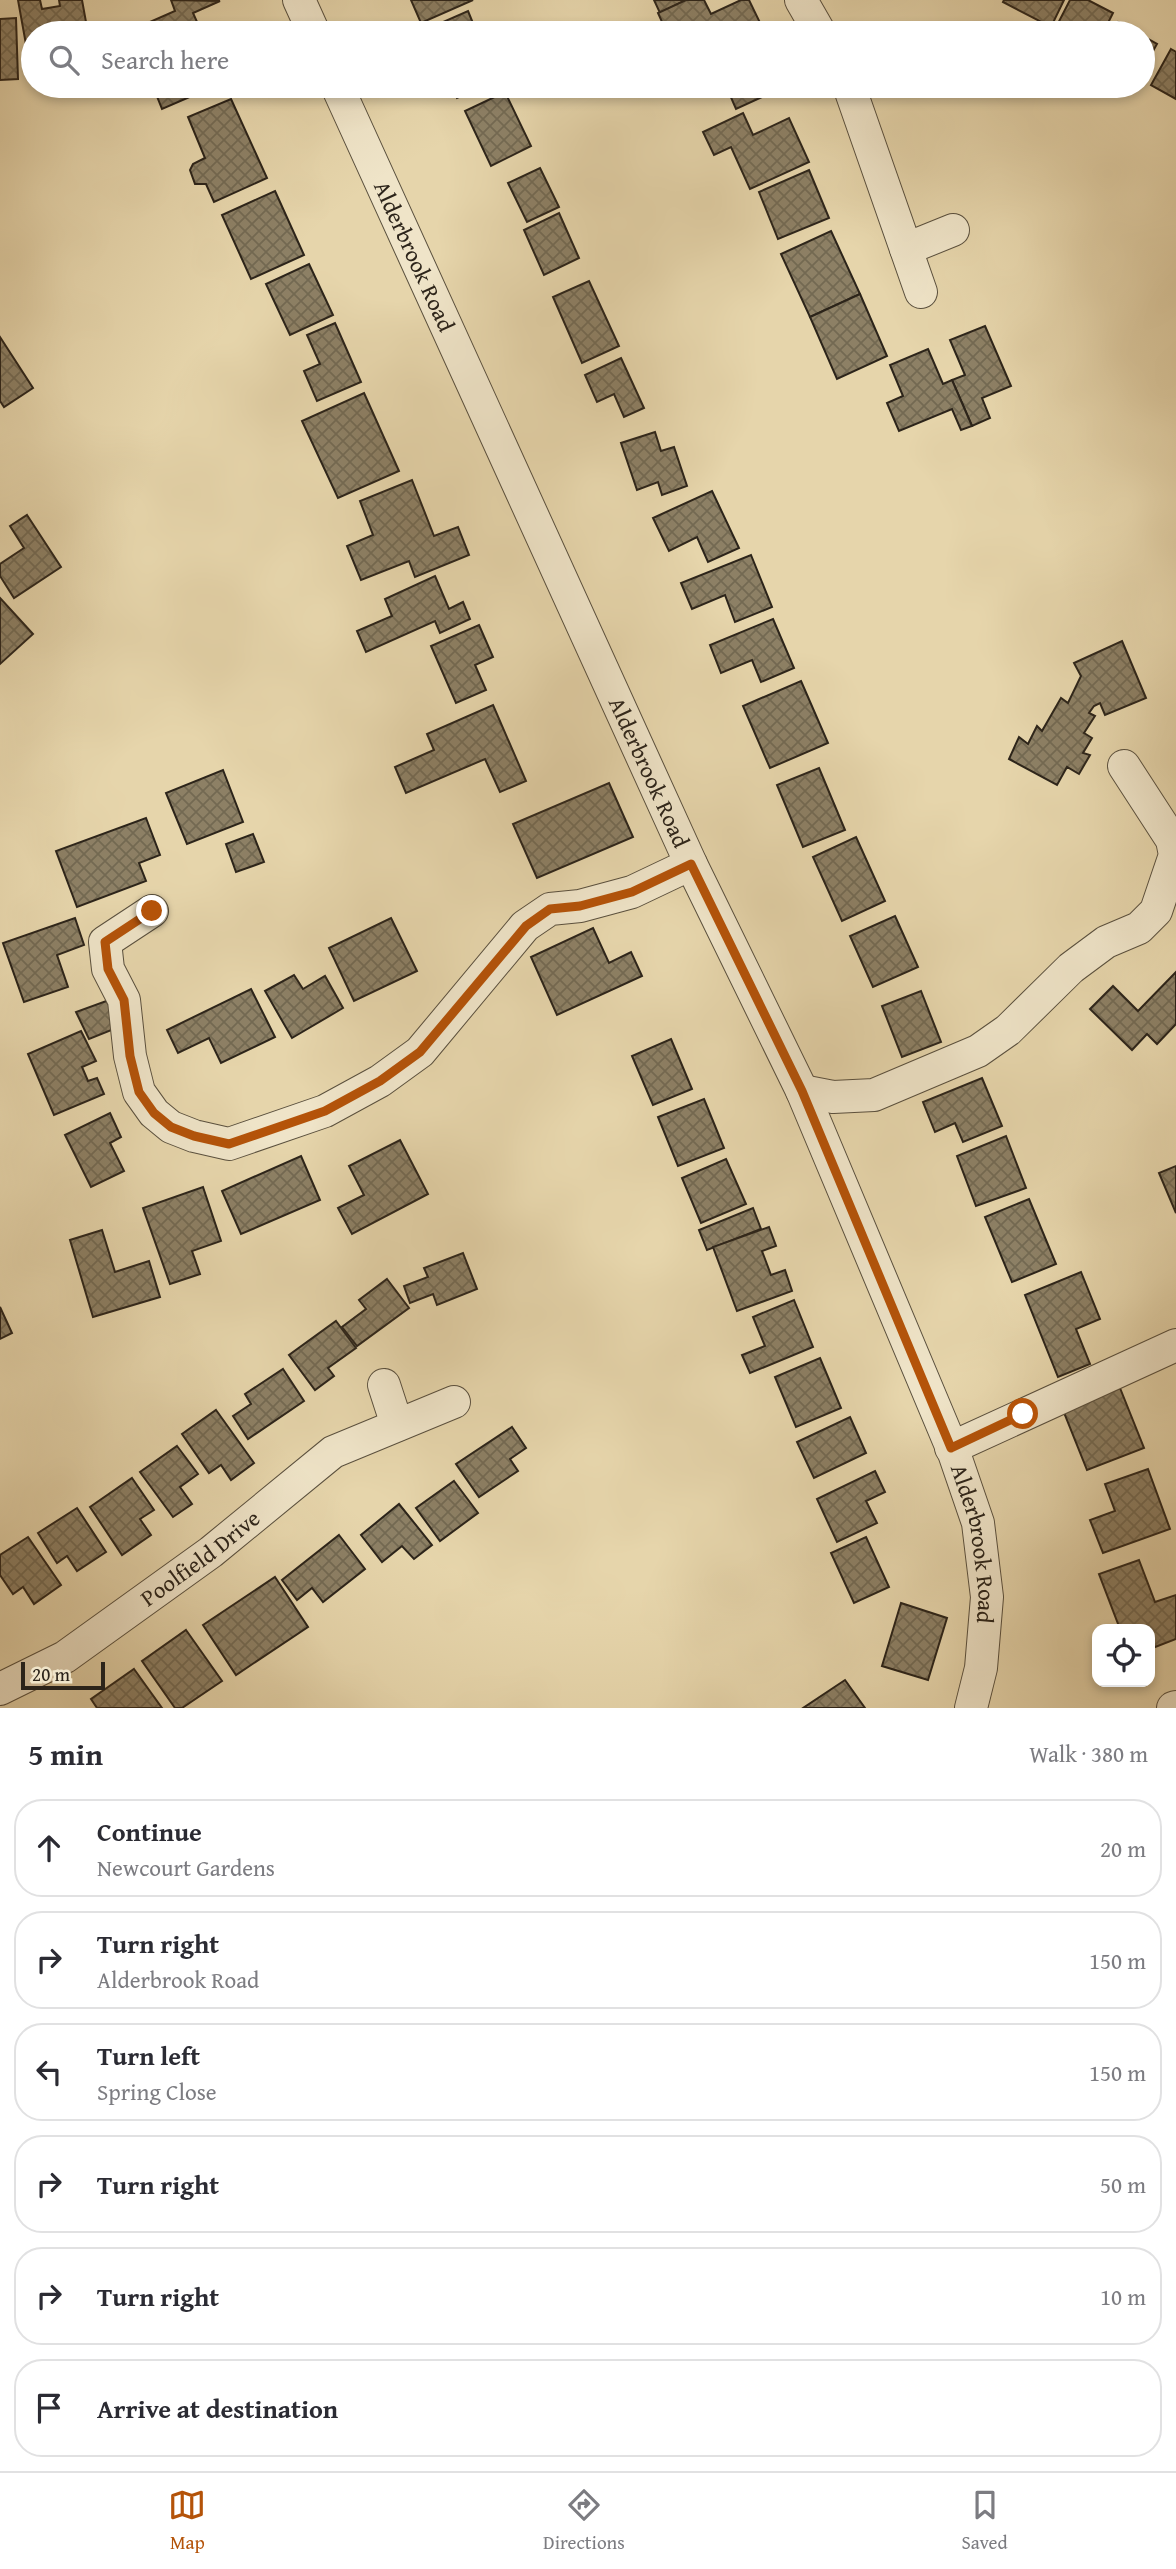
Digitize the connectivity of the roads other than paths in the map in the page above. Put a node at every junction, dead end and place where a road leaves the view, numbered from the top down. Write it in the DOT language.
graph roads {
  1 [pos="299,0"];
  2 [pos="801,0"];
  3 [pos="309,21"];
  4 [pos="813,21"];
  5 [pos="342,98"];
  6 [pos="853,98"];
  7 [pos="953,230"];
  8 [pos="906,249"];
  9 [pos="921,292"];
  10 [pos="1124,766"];
  11 [pos="691,864"];
  12 [pos="152,911"];
  13 [pos="802,1091"];
  14 [pos="1176,1345"];
  15 [pos="384,1385"];
  16 [pos="454,1402"];
  17 [pos="397,1425"];
  18 [pos="951,1448"];
  19 [pos="0,1689"];
  20 [pos="971,1708"];
  1 -- 3 [label="street"];
  2 -- 4 [label="street"];
  5 -- 11 [label="street, Alderbrook Road"];
  6 -- 8 [label="street"];
  7 -- 8 [label="street"];
  8 -- 9 [label="street"];
  10 -- 13 [label="street"];
  11 -- 12 [label="street"];
  11 -- 13 [label="street, Alderbrook Road"];
  13 -- 18 [label="street, Alderbrook Road"];
  14 -- 18 [label="street"];
  15 -- 17 [label="street"];
  16 -- 17 [label="street, Poolfield Drive"];
  17 -- 19 [label="street, Poolfield Drive"];
  18 -- 20 [label="street, Alderbrook Road"];
}
